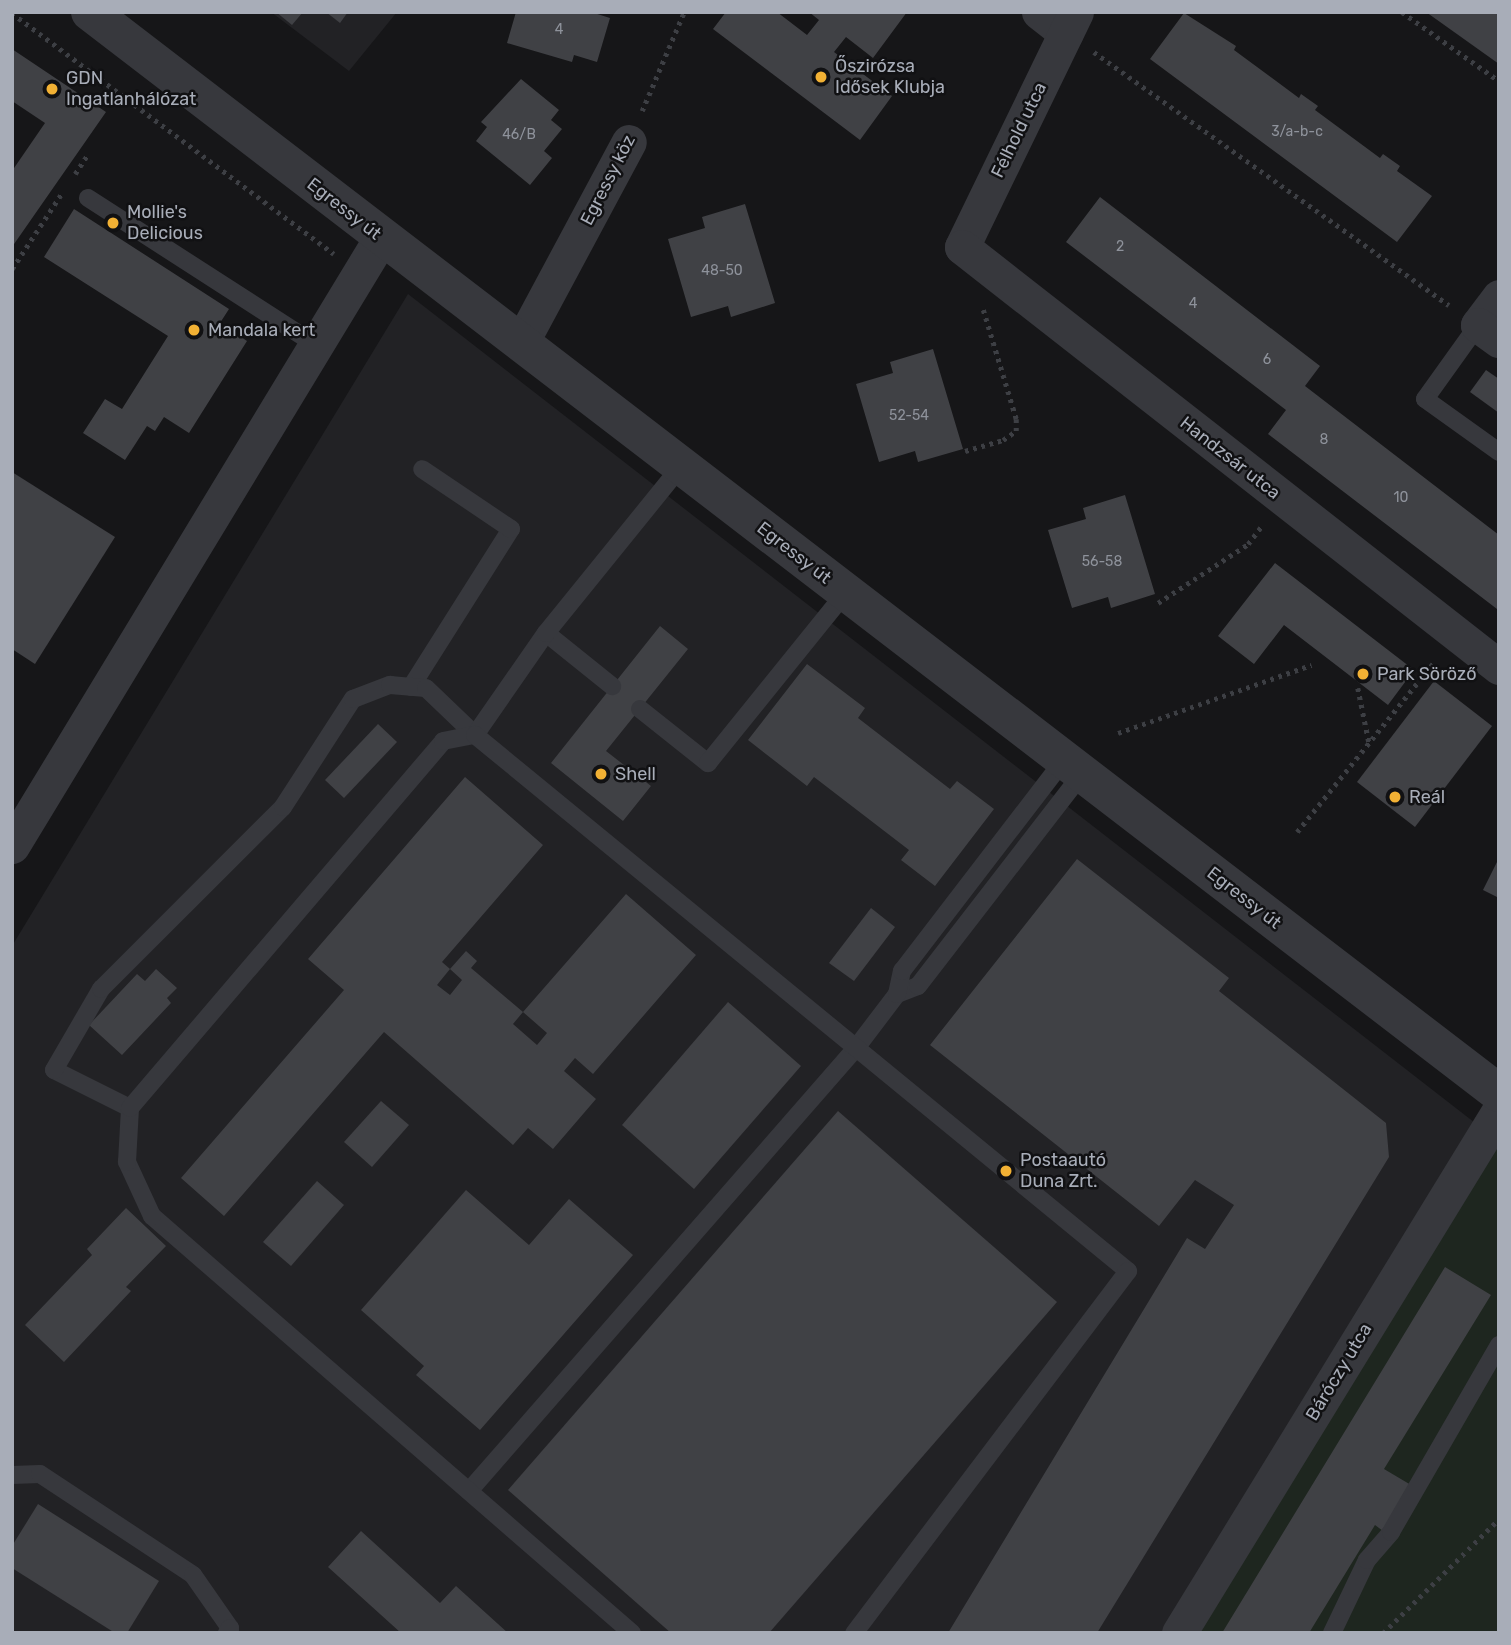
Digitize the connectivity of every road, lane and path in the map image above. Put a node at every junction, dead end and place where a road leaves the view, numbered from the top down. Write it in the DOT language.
graph roads {
  1 [pos="90,12"];
  2 [pos="684,12"];
  3 [pos="1039,12"];
  4 [pos="1402,12"];
  5 [pos="12,13"];
  6 [pos="1071,23"];
  7 [pos="1499,82"];
  8 [pos="629,142"];
  9 [pos="88,154"];
  10 [pos="88,198"];
  11 [pos="380,238"];
  12 [pos="962,247"];
  13 [pos="12,269"];
  14 [pos="359,273"];
  15 [pos="979,297"];
  16 [pos="1499,297"];
  17 [pos="1489,333"];
  18 [pos="521,344"];
  19 [pos="316,345"];
  20 [pos="965,451"];
  21 [pos="1499,452"];
  22 [pos="681,466"];
  23 [pos="422,469"];
  24 [pos="1256,531"];
  25 [pos="846,592"];
  26 [pos="1158,603"];
  27 [pos="546,633"];
  28 [pos="1311,665"];
  29 [pos="1499,667"];
  30 [pos="1423,676"];
  31 [pos="612,686"];
  32 [pos="411,687"];
  33 [pos="1358,688"];
  34 [pos="640,709"];
  35 [pos="1118,733"];
  36 [pos="475,735"];
  37 [pos="1369,743"];
  38 [pos="1073,767"];
  39 [pos="1297,832"];
  40 [pos="12,846"];
  41 [pos="856,1048"];
  42 [pos="1499,1093"];
  43 [pos="130,1108"];
  44 [pos="1499,1111"];
  45 [pos="1499,1345"];
  46 [pos="12,1475"];
  47 [pos="469,1491"];
  48 [pos="1499,1519"];
  49 [pos="227,1633"];
  50 [pos="632,1633"];
  51 [pos="854,1633"];
  52 [pos="1180,1633"];
  53 [pos="1332,1633"];
  54 [pos="1383,1633"];
  1 -- 11 [label="street, Egressy út"];
  2 -- 8 [label="path, Egressy köz"];
  3 -- 6 [label="street"];
  4 -- 7 [label="path"];
  5 -- 14 [label="path"];
  6 -- 12 [label="street, Félhold utca"];
  6 -- 17 [label="path"];
  8 -- 18 [label="street, Egressy köz"];
  9 -- 13 [label="path"];
  10 -- 19 [label="lane"];
  11 -- 14 [label="street"];
  11 -- 18 [label="street, Egressy út"];
  12 -- 29 [label="street, Handzsár utca"];
  14 -- 19 [label="street"];
  15 -- 20 [label="path"];
  16 -- 17 [label="street"];
  17 -- 21 [label="lane"];
  18 -- 22 [label="street, Egressy út"];
  19 -- 40 [label="street"];
  22 -- 25 [label="street, Egressy út"];
  22 -- 27 [label="lane"];
  23 -- 32 [label="lane"];
  24 -- 26 [label="path"];
  25 -- 34 [label="lane"];
  25 -- 38 [label="street, Egressy út"];
  27 -- 31 [label="lane"];
  27 -- 36 [label="lane"];
  28 -- 35 [label="path"];
  30 -- 37 [label="path"];
  32 -- 36 [label="lane"];
  32 -- 43 [label="lane"];
  33 -- 37 [label="path"];
  36 -- 41 [label="lane"];
  36 -- 43 [label="lane"];
  37 -- 39 [label="path"];
  38 -- 41 [label="lane"];
  38 -- 42 [label="street, Egressy út"];
  41 -- 47 [label="lane"];
  41 -- 51 [label="lane"];
  43 -- 47 [label="lane"];
  44 -- 52 [label="street, Báróczy utca"];
  45 -- 53 [label="lane"];
  46 -- 49 [label="lane"];
  47 -- 50 [label="lane"];
  48 -- 54 [label="path"];
}
